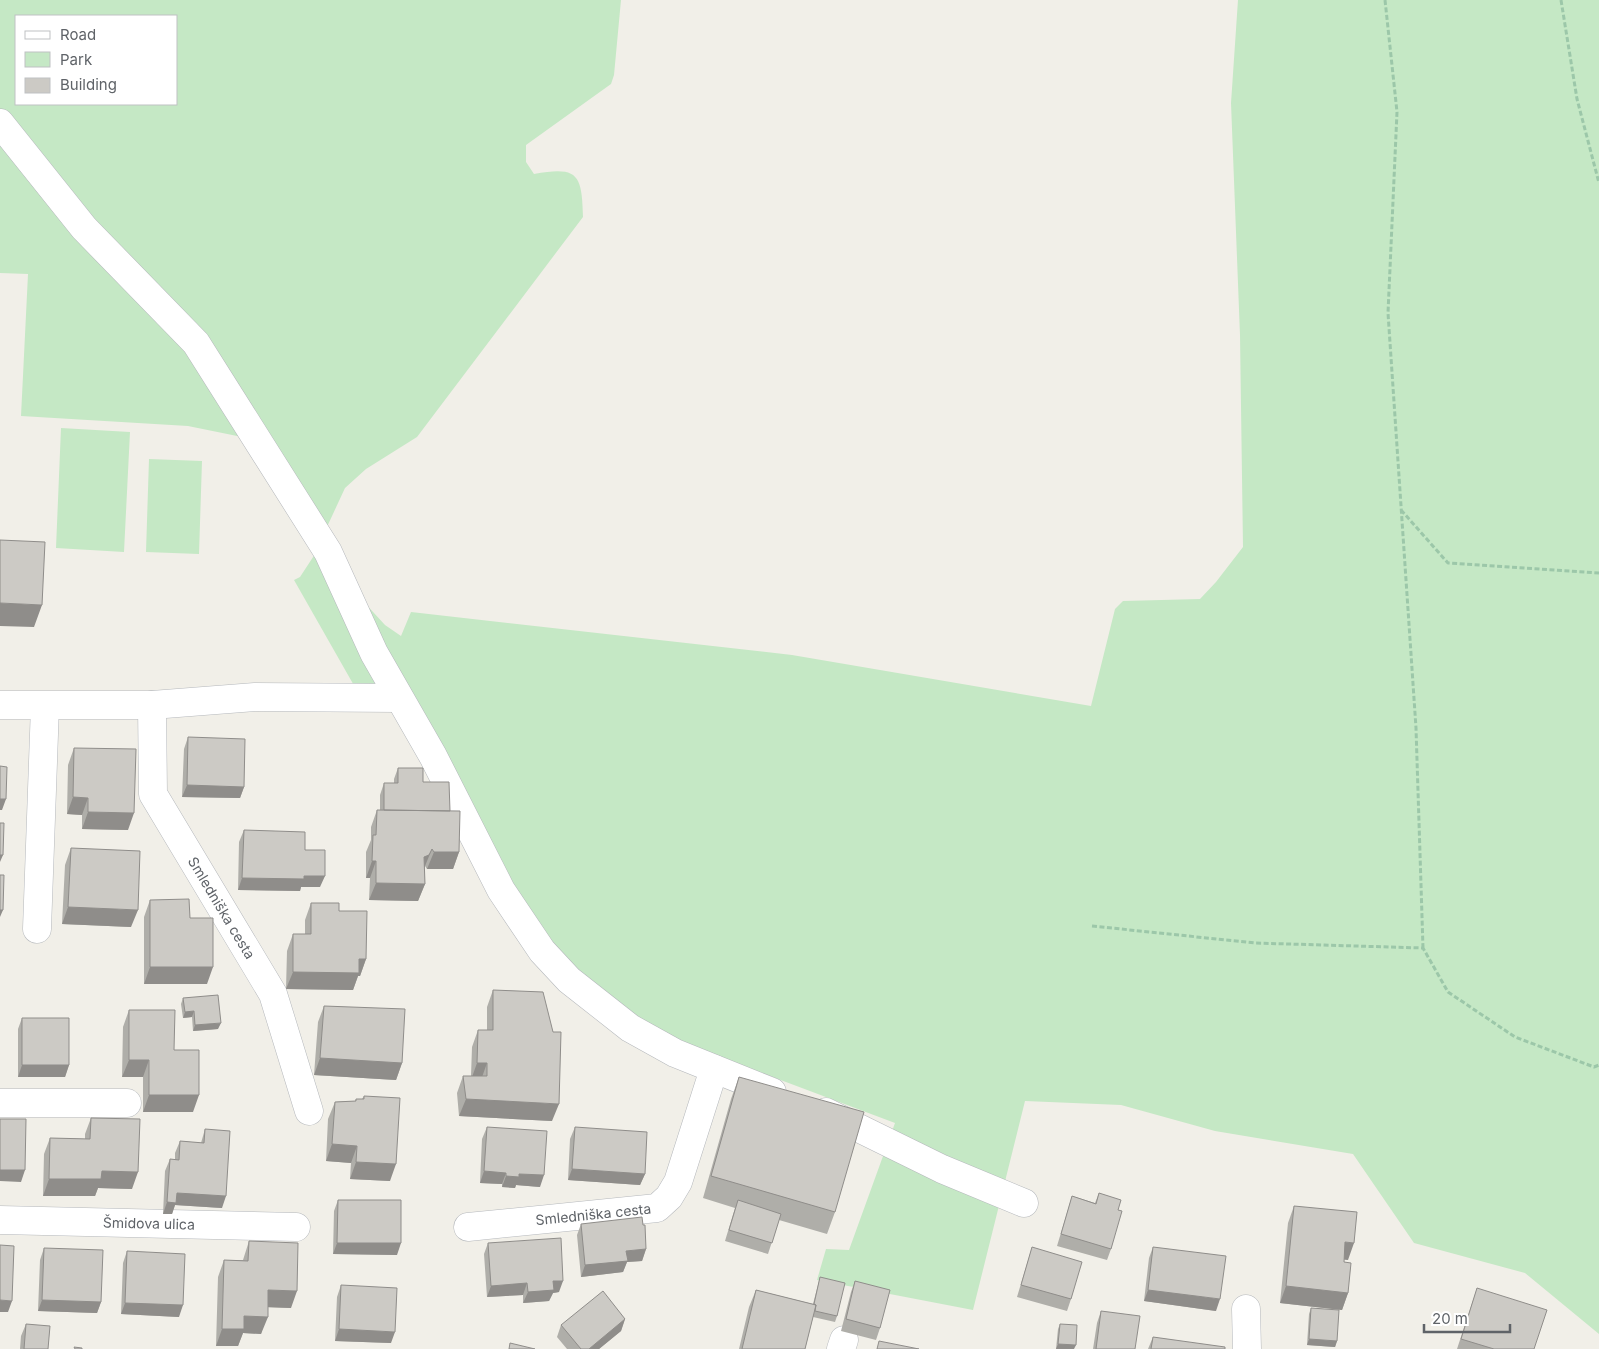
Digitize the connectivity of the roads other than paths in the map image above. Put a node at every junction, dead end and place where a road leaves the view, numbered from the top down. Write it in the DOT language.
graph roads {
  1 [pos="0,124"];
  2 [pos="398,698"];
  3 [pos="0,705"];
  4 [pos="152,705"];
  5 [pos="45,706"];
  6 [pos="36,929"];
  7 [pos="714,1069"];
  8 [pos="127,1102"];
  9 [pos="0,1103"];
  10 [pos="310,1111"];
  11 [pos="1024,1203"];
  12 [pos="0,1220"];
  13 [pos="296,1227"];
  14 [pos="468,1227"];
  15 [pos="1246,1309"];
  16 [pos="1247,1349"];
  1 -- 2 [label="street"];
  2 -- 4 [label="street"];
  2 -- 7 [label="street"];
  3 -- 5 [label="street"];
  4 -- 5 [label="street"];
  4 -- 10 [label="street, Smledniška cesta"];
  5 -- 6 [label="street"];
  7 -- 11 [label="street"];
  7 -- 14 [label="street, Smledniška cesta"];
  8 -- 9 [label="street"];
  12 -- 13 [label="street, Šmidova ulica"];
  15 -- 16 [label="street"];
}
